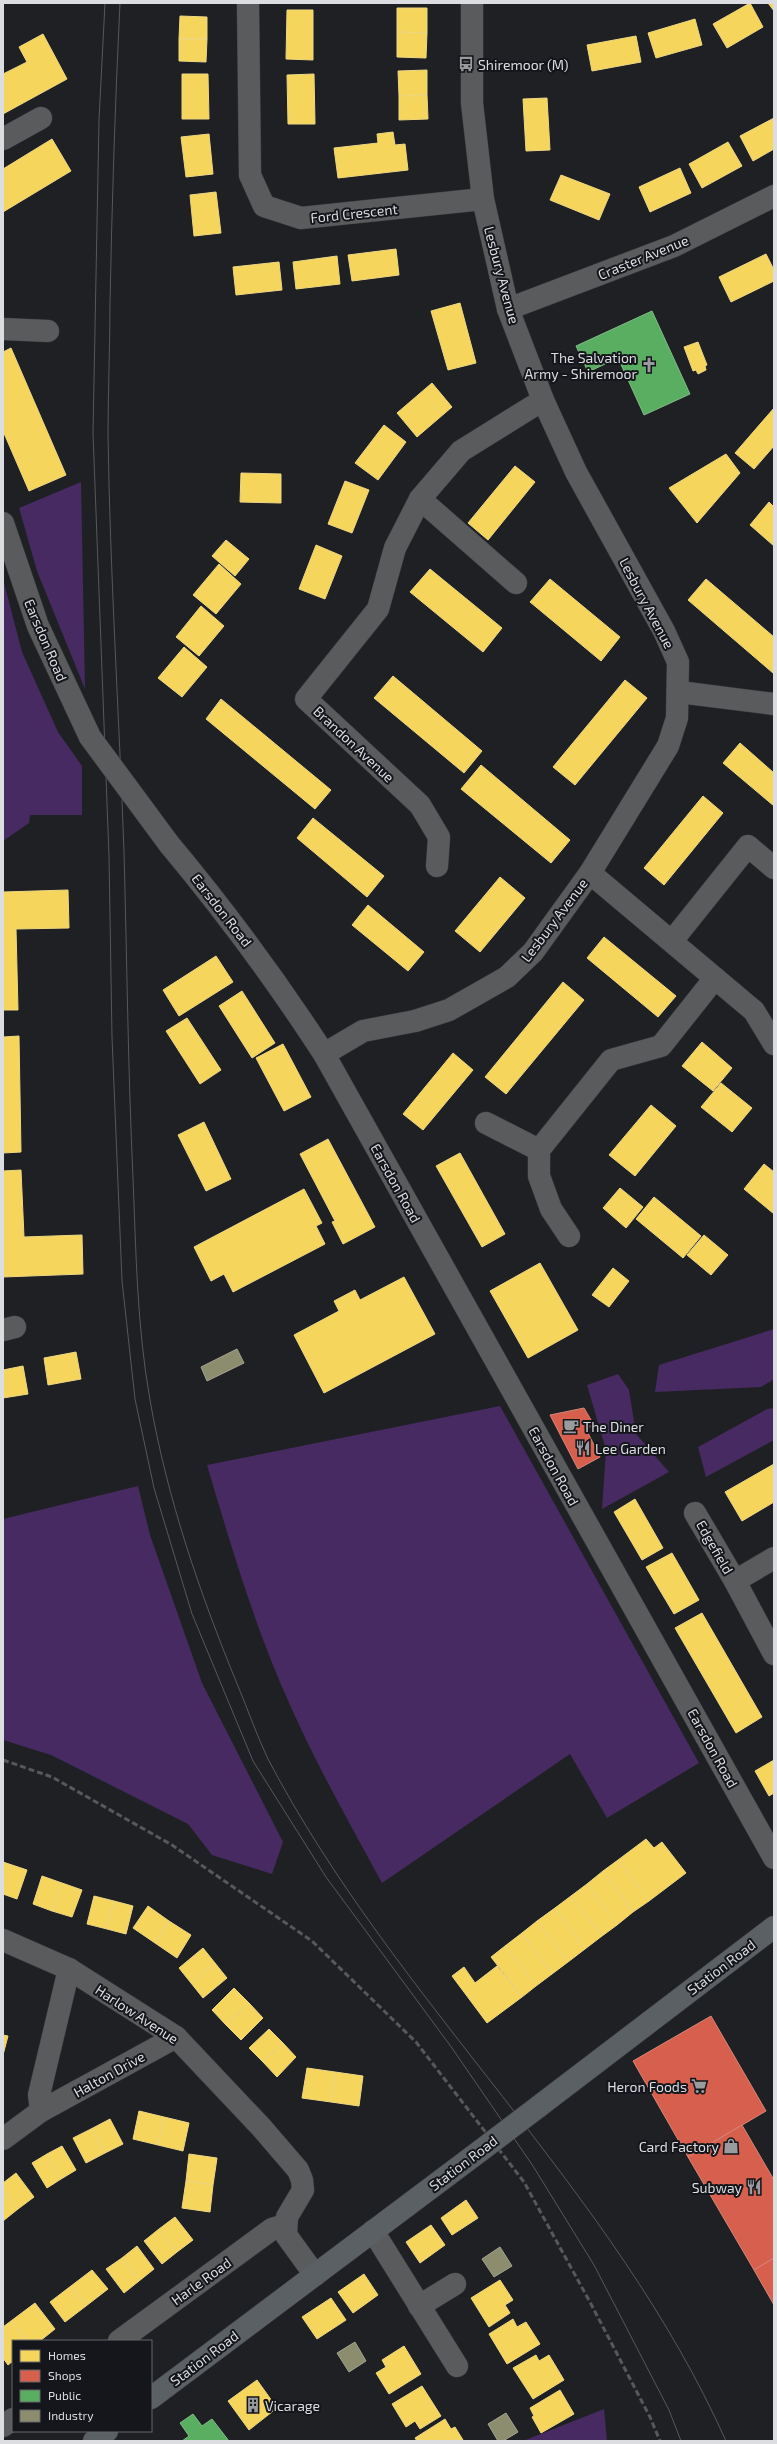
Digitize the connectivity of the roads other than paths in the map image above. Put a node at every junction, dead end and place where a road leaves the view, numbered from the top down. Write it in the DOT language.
graph roads {
  1 [pos="248,3"];
  2 [pos="472,3"];
  3 [pos="41,118"];
  4 [pos="3,139"];
  5 [pos="774,196"];
  6 [pos="483,199"];
  7 [pos="508,309"];
  8 [pos="3,329"];
  9 [pos="48,331"];
  10 [pos="543,400"];
  11 [pos="420,499"];
  12 [pos="3,523"];
  13 [pos="516,584"];
  14 [pos="679,692"];
  15 [pos="774,704"];
  16 [pos="437,866"];
  17 [pos="774,868"];
  18 [pos="590,873"];
  19 [pos="672,941"];
  20 [pos="715,978"];
  21 [pos="774,1044"];
  22 [pos="324,1054"];
  23 [pos="486,1123"];
  24 [pos="540,1150"];
  25 [pos="569,1236"];
  26 [pos="695,1513"];
  27 [pos="774,1558"];
  28 [pos="735,1581"];
  29 [pos="774,1654"];
  30 [pos="774,1858"];
  31 [pos="774,1927"];
  32 [pos="3,1940"];
  33 [pos="68,1969"];
  34 [pos="176,2037"];
  35 [pos="41,2111"];
  36 [pos="3,2139"];
  37 [pos="285,2225"];
  38 [pos="373,2231"];
  39 [pos="315,2275"];
  40 [pos="455,2284"];
  41 [pos="419,2306"];
  42 [pos="120,2340"];
  43 [pos="457,2366"];
  44 [pos="152,2397"];
  45 [pos="12,2420"];
  46 [pos="3,2426"];
  47 [pos="106,2432"];
  48 [pos="94,2441"];
  1 -- 6 [label="street, Ford Crescent"];
  2 -- 6 [label="street, Lesbury Avenue"];
  3 -- 4 [label="street"];
  5 -- 7 [label="street, Craster Avenue"];
  6 -- 7 [label="street, Lesbury Avenue"];
  7 -- 10 [label="street, Lesbury Avenue"];
  8 -- 9 [label="street"];
  10 -- 11 [label="street, Brandon Avenue"];
  10 -- 14 [label="street, Lesbury Avenue"];
  11 -- 13 [label="street"];
  11 -- 16 [label="street, Brandon Avenue"];
  12 -- 22 [label="street, Earsdon Road, bridge"];
  14 -- 15 [label="street"];
  14 -- 18 [label="street, Lesbury Avenue"];
  17 -- 19 [label="street"];
  18 -- 19 [label="street"];
  18 -- 22 [label="street, Lesbury Avenue"];
  19 -- 20 [label="street"];
  20 -- 21 [label="street"];
  20 -- 24 [label="street"];
  22 -- 30 [label="street, Earsdon Road"];
  23 -- 24 [label="street"];
  24 -- 25 [label="street"];
  26 -- 28 [label="street, Edgefield"];
  27 -- 28 [label="street, Edgefield"];
  28 -- 29 [label="street, Edgefield"];
  31 -- 38 [label="main road, Station Road, bridge"];
  32 -- 33 [label="street, Harlow Avenue"];
  33 -- 34 [label="street, Harlow Avenue"];
  33 -- 35 [label="street"];
  34 -- 35 [label="street, Halton Drive"];
  34 -- 37 [label="street, Harlow Avenue"];
  35 -- 36 [label="street, Halton Drive"];
  37 -- 39 [label="street"];
  37 -- 42 [label="street, Harle Road"];
  38 -- 39 [label="main road, Station Road"];
  38 -- 41 [label="street"];
  39 -- 44 [label="main road, Station Road"];
  40 -- 41 [label="street"];
  41 -- 43 [label="street"];
  45 -- 46 [label="street"];
  47 -- 48 [label="main road"];
}
